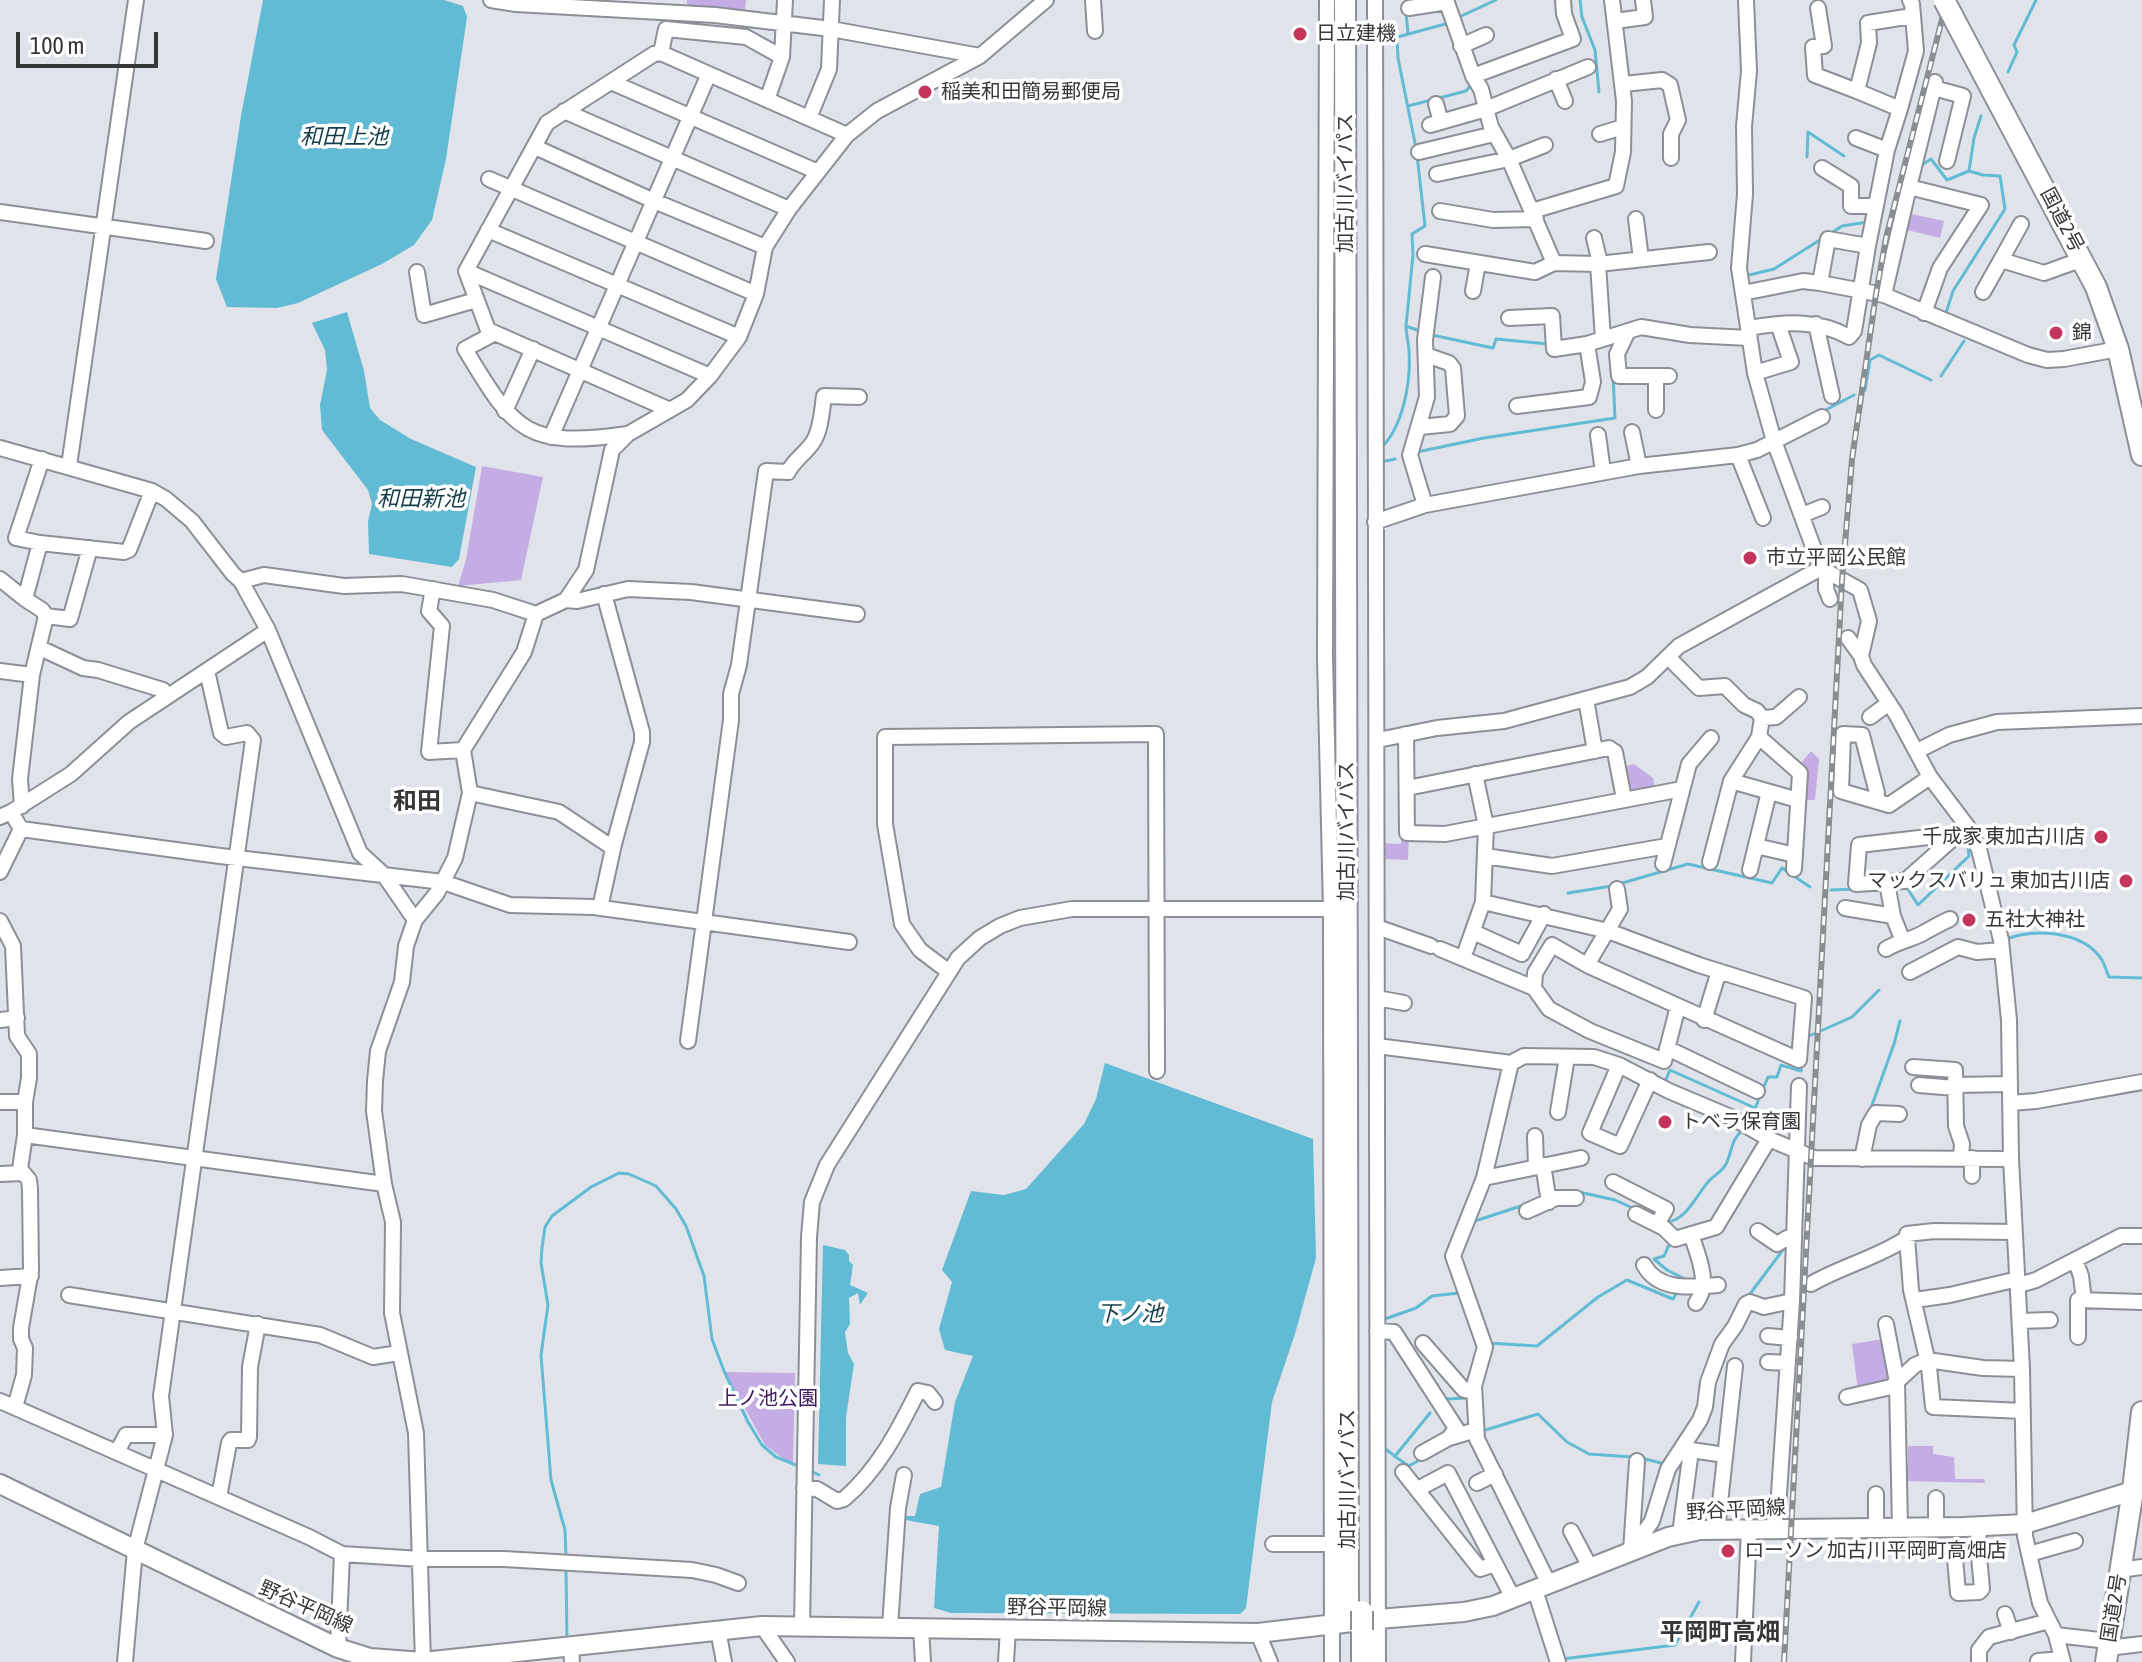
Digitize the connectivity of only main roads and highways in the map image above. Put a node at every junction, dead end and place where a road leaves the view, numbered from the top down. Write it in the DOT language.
graph roads {
  1 [pos="1345,0"];
  2 [pos="1359,0"];
  3 [pos="1948,8"];
  4 [pos="2136,397"];
  5 [pos="2142,455"];
  6 [pos="2142,1412"];
  7 [pos="0,1484"];
  8 [pos="2138,1489"];
  9 [pos="1355,1621"];
  10 [pos="2107,1650"];
  11 [pos="571,1654"];
  12 [pos="375,1660"];
  13 [pos="423,1662"];
  14 [pos="1348,1662"];
  15 [pos="1362,1662"];
  1 -- 9 [label="highway, 加古川バイパス"];
  2 -- 9 [label="highway, 加古川バイパス"];
  3 -- 4 [label="highway, 国道2号"];
  4 -- 5 [label="highway, 国道2号"];
  6 -- 8 [label="highway, 国道2号"];
  7 -- 12 [label="main road, 野谷平岡線"];
  8 -- 9 [label="main road, 野谷平岡線"];
  8 -- 10 [label="highway, 国道2号"];
  9 -- 11 [label="main road, 野谷平岡線"];
  9 -- 14 [label="highway, 加古川バイパス"];
  9 -- 15 [label="highway, 加古川バイパス"];
  11 -- 13 [label="main road, 野谷平岡線"];
  12 -- 13 [label="main road, 野谷平岡線"];
}
